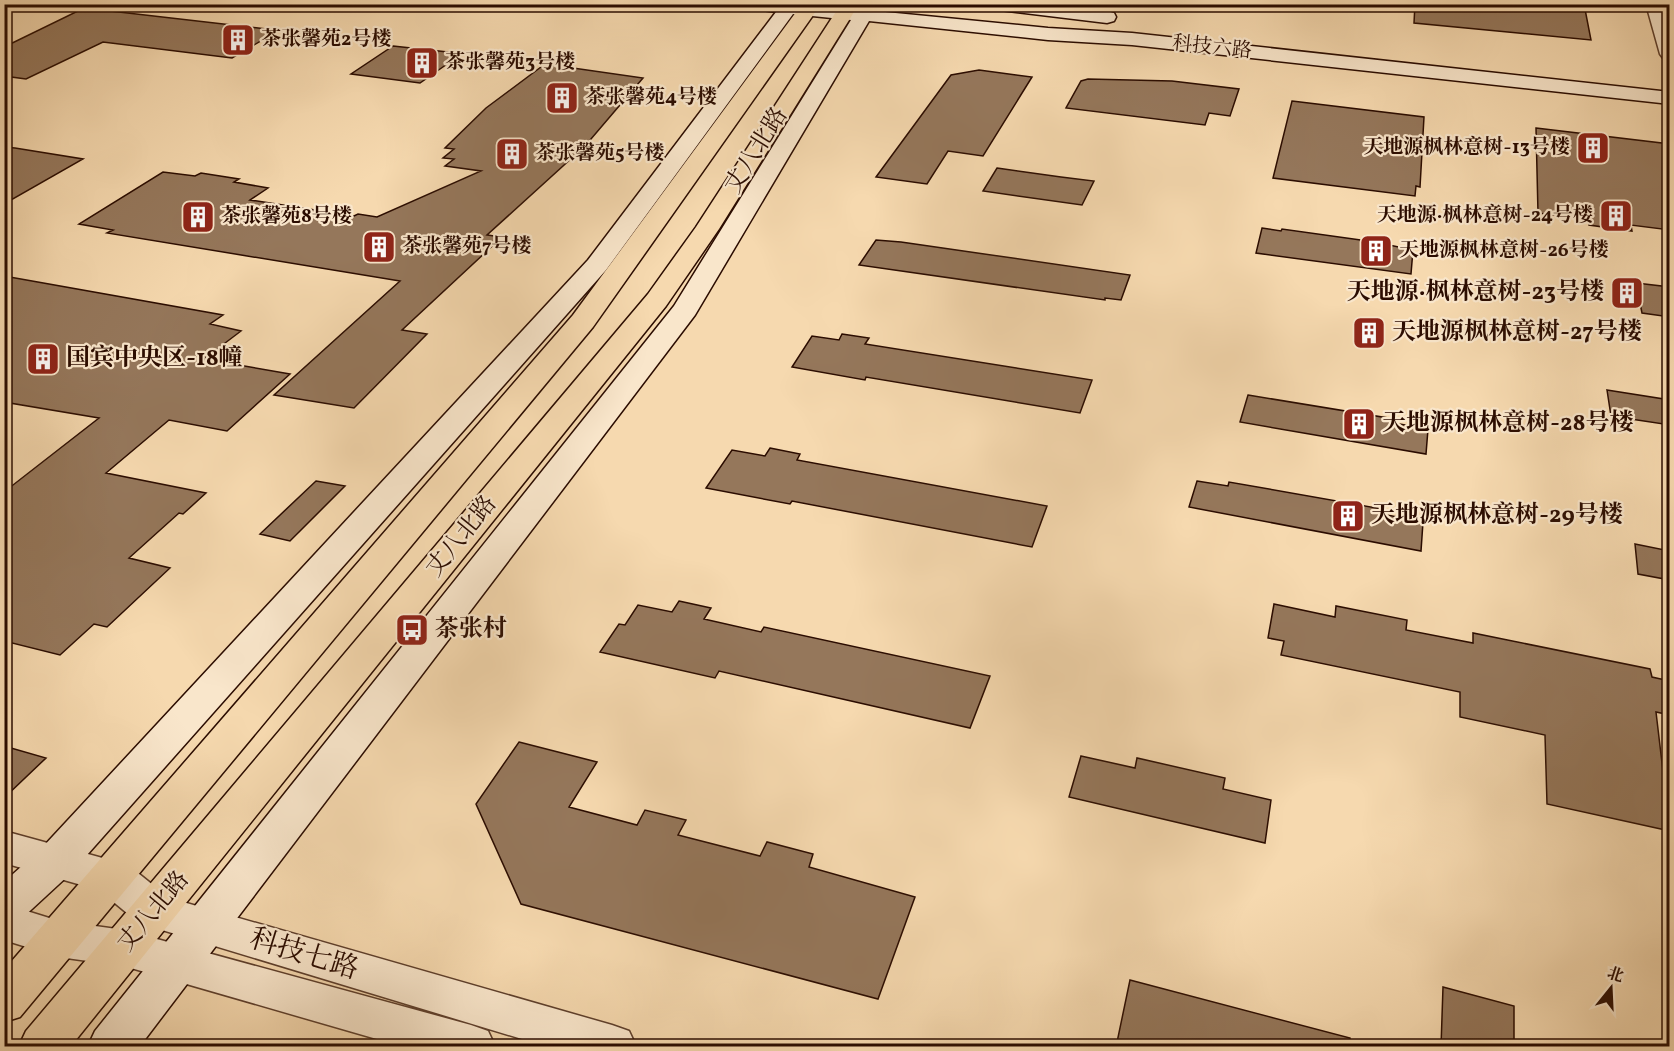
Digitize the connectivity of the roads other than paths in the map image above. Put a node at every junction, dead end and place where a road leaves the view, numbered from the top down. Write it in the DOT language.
graph roads {
  1 [pos="754,4"];
  2 [pos="900,4"];
  3 [pos="992,4"];
  4 [pos="1655,4"];
  5 [pos="800,7"];
  6 [pos="857,12"];
  7 [pos="1670,54"];
  8 [pos="1670,82"];
  9 [pos="1670,91"];
  10 [pos="1670,98"];
  11 [pos="1670,108"];
  12 [pos="4,847"];
  13 [pos="56,861"];
  14 [pos="113,877"];
  15 [pos="4,909"];
  16 [pos="155,911"];
  17 [pos="4,922"];
  18 [pos="207,926"];
  19 [pos="59,939"];
  20 [pos="124,948"];
  21 [pos="177,963"];
  22 [pos="4,1003"];
  23 [pos="43,1047"];
  24 [pos="112,1047"];
  25 [pos="471,1047"];
  26 [pos="612,1047"];
  1 -- 5 [label="main road, 科技六路"];
  2 -- 9 [label="main road, 科技六路"];
  3 -- 8 [label="main road"];
  4 -- 7 [label="main road"];
  5 -- 6 [label="main road, 科技六路"];
  5 -- 13 [label="main road"];
  5 -- 14 [label="main road, 丈八北路"];
  6 -- 10 [label="main road, 科技六路"];
  6 -- 11 [label="main road"];
  6 -- 16 [label="main road, 丈八北路"];
  6 -- 18 [label="main road"];
  12 -- 13 [label="main road, 科技七路"];
  13 -- 14 [label="main road, 科技七路"];
  13 -- 15 [label="main road"];
  14 -- 16 [label="main road, 科技七路"];
  14 -- 19 [label="main road, 丈八北路"];
  16 -- 18 [label="main road, 科技七路"];
  16 -- 20 [label="main road, 丈八北路"];
  17 -- 19 [label="main road, 科技七路"];
  18 -- 21 [label="main road"];
  18 -- 26 [label="main road, 科技七路"];
  19 -- 20 [label="main road, 科技七路"];
  19 -- 22 [label="main road, 丈八北路"];
  20 -- 21 [label="main road, 科技七路"];
  20 -- 23 [label="main road, 丈八北路"];
  21 -- 24 [label="main road"];
  21 -- 25 [label="main road, 科技七路"];
}
